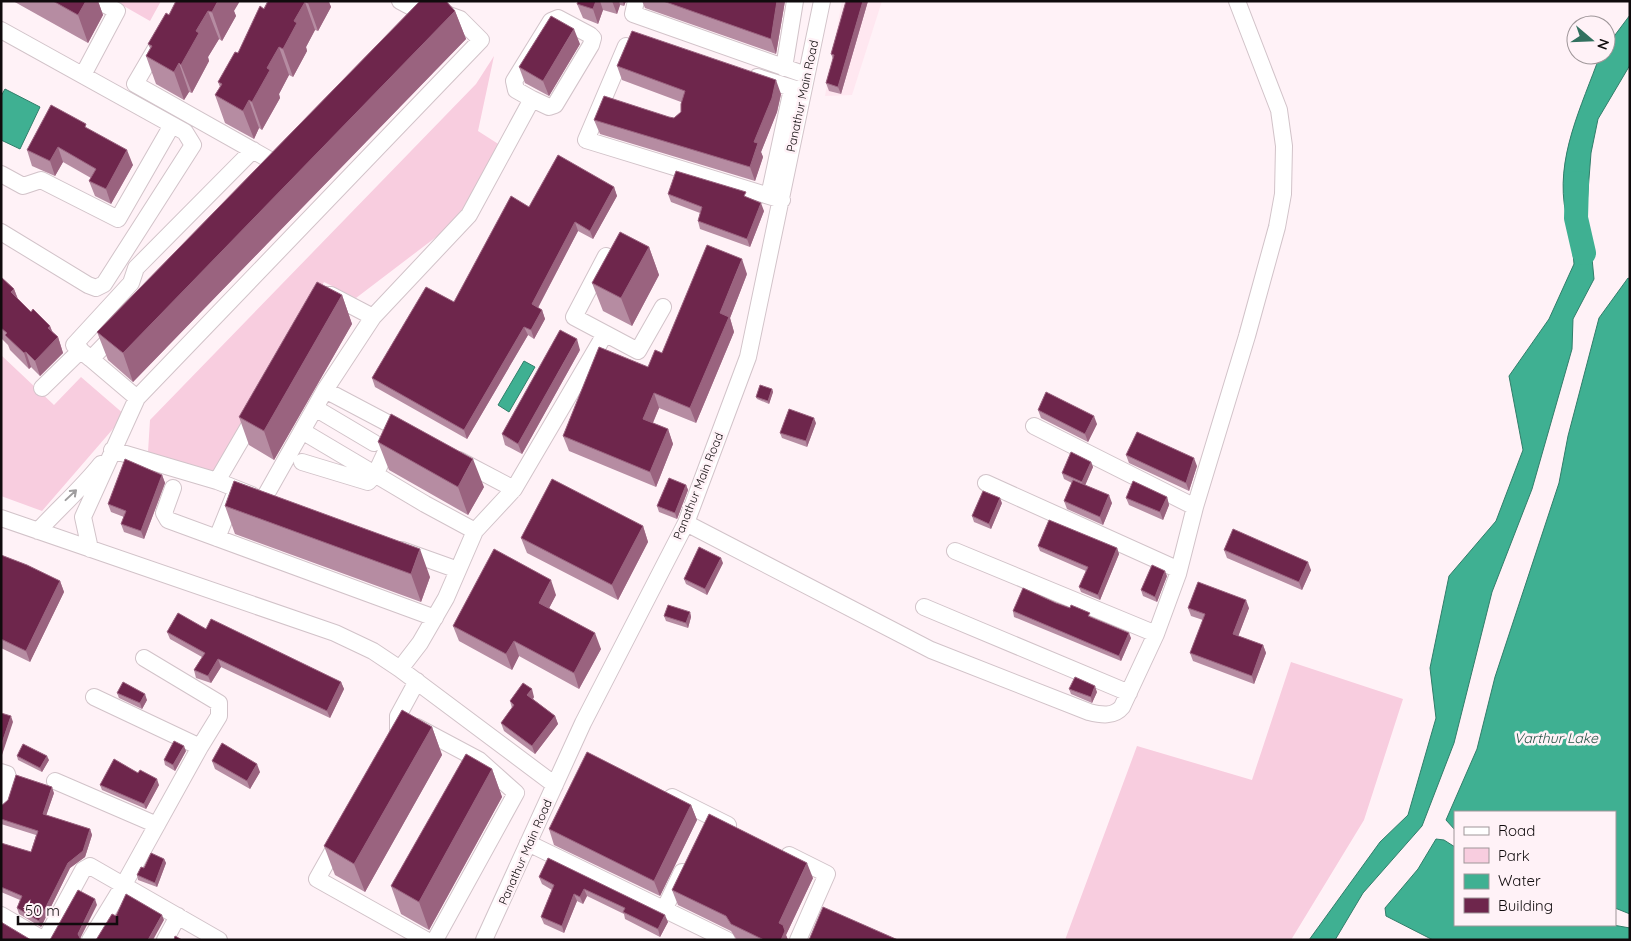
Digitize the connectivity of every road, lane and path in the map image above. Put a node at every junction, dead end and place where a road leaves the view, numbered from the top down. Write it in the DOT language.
graph roads {
  1 [pos="98,1"];
  2 [pos="400,1"];
  3 [pos="636,1"];
  4 [pos="795,1"];
  5 [pos="822,1"];
  6 [pos="1237,1"];
  7 [pos="168,26"];
  8 [pos="1,30"];
  9 [pos="641,36"];
  10 [pos="784,68"];
  11 [pos="744,72"];
  12 [pos="82,74"];
  13 [pos="806,75"];
  14 [pos="797,90"];
  15 [pos="604,98"];
  16 [pos="532,99"];
  17 [pos="622,104"];
  18 [pos="172,125"];
  19 [pos="252,150"];
  20 [pos="290,150"];
  21 [pos="1,174"];
  22 [pos="775,198"];
  23 [pos="1,232"];
  24 [pos="606,256"];
  25 [pos="663,308"];
  26 [pos="315,313"];
  27 [pos="373,317"];
  28 [pos="127,322"];
  29 [pos="606,334"];
  30 [pos="86,355"];
  31 [pos="42,388"];
  32 [pos="325,390"];
  33 [pos="266,397"];
  34 [pos="137,398"];
  35 [pos="315,408"];
  36 [pos="1034,426"];
  37 [pos="397,428"];
  38 [pos="302,431"];
  39 [pos="414,436"];
  40 [pos="374,443"];
  41 [pos="112,450"];
  42 [pos="448,454"];
  43 [pos="302,462"];
  44 [pos="375,475"];
  45 [pos="218,481"];
  46 [pos="986,484"];
  47 [pos="174,488"];
  48 [pos="237,488"];
  49 [pos="514,489"];
  50 [pos="262,500"];
  51 [pos="281,506"];
  52 [pos="1195,507"];
  53 [pos="1,518"];
  54 [pos="686,523"];
  55 [pos="475,530"];
  56 [pos="38,531"];
  57 [pos="217,538"];
  58 [pos="391,546"];
  59 [pos="90,549"];
  60 [pos="955,551"];
  61 [pos="458,570"];
  62 [pos="1179,570"];
  63 [pos="924,607"];
  64 [pos="435,618"];
  65 [pos="1156,634"];
  66 [pos="144,658"];
  67 [pos="400,669"];
  68 [pos="418,682"];
  69 [pos="1129,693"];
  70 [pos="94,697"];
  71 [pos="398,716"];
  72 [pos="200,747"];
  73 [pos="389,751"];
  74 [pos="1,772"];
  75 [pos="56,782"];
  76 [pos="555,785"];
  77 [pos="659,790"];
  78 [pos="1,802"];
  79 [pos="710,816"];
  80 [pos="157,825"];
  81 [pos="346,828"];
  82 [pos="702,833"];
  83 [pos="744,833"];
  84 [pos="528,843"];
  85 [pos="777,849"];
  86 [pos="689,859"];
  87 [pos="123,886"];
  88 [pos="664,910"];
  89 [pos="1,915"];
  90 [pos="178,916"];
  91 [pos="45,940"];
  92 [pos="90,940"];
  93 [pos="164,940"];
  94 [pos="218,940"];
  95 [pos="426,940"];
  96 [pos="435,940"];
  97 [pos="484,940"];
  98 [pos="727,940"];
  99 [pos="798,940"];
  1 -- 12 [label="street"];
  2 -- 34 [label="street"];
  3 -- 10 [label="street"];
  4 -- 10 [label="street"];
  5 -- 13 [label="street, Panathur Main Road"];
  6 -- 52 [label="street"];
  7 -- 19 [label="street"];
  8 -- 12 [label="street"];
  9 -- 15 [label="street"];
  10 -- 13 [label="street"];
  11 -- 14 [label="street"];
  12 -- 18 [label="street"];
  13 -- 14 [label="street, Panathur Main Road"];
  14 -- 22 [label="street, Panathur Main Road"];
  15 -- 17 [label="street"];
  15 -- 22 [label="street"];
  16 -- 16 [label="street"];
  16 -- 27 [label="street"];
  18 -- 21 [label="street"];
  18 -- 23 [label="street"];
  19 -- 20 [label="street"];
  19 -- 30 [label="street"];
  22 -- 54 [label="street, Panathur Main Road"];
  24 -- 29 [label="street"];
  25 -- 29 [label="street"];
  26 -- 27 [label="street"];
  27 -- 32 [label="street"];
  28 -- 30 [label="street"];
  29 -- 49 [label="street"];
  30 -- 31 [label="street"];
  30 -- 34 [label="street"];
  32 -- 35 [label="street"];
  32 -- 37 [label="street"];
  33 -- 45 [label="street"];
  34 -- 41 [label="street"];
  35 -- 38 [label="street"];
  35 -- 40 [label="street"];
  36 -- 52 [label="street"];
  37 -- 39 [label="street"];
  37 -- 44 [label="street"];
  38 -- 44 [label="street"];
  38 -- 50 [label="street"];
  41 -- 45 [label="street"];
  56 -- 41 [label="street, one-way"];
  41 -- 59 [label="street"];
  42 -- 49 [label="street"];
  43 -- 44 [label="street"];
  44 -- 55 [label="street"];
  45 -- 48 [label="street"];
  46 -- 62 [label="street"];
  47 -- 57 [label="street"];
  48 -- 50 [label="street"];
  48 -- 57 [label="street"];
  49 -- 55 [label="street"];
  50 -- 51 [label="street"];
  52 -- 62 [label="street"];
  53 -- 56 [label="street"];
  54 -- 69 [label="street"];
  54 -- 76 [label="street, Panathur Main Road"];
  55 -- 61 [label="street"];
  56 -- 59 [label="street"];
  57 -- 64 [label="street"];
  58 -- 61 [label="street"];
  59 -- 67 [label="street"];
  60 -- 65 [label="street"];
  61 -- 64 [label="street"];
  62 -- 65 [label="street"];
  63 -- 69 [label="street"];
  64 -- 67 [label="street"];
  65 -- 69 [label="street"];
  66 -- 72 [label="street"];
  67 -- 68 [label="street"];
  68 -- 71 [label="street"];
  68 -- 76 [label="street"];
  70 -- 72 [label="street"];
  71 -- 73 [label="street"];
  71 -- 96 [label="street"];
  72 -- 80 [label="street"];
  74 -- 78 [label="street"];
  75 -- 80 [label="street"];
  76 -- 84 [label="street, Panathur Main Road"];
  77 -- 79 [label="street"];
  79 -- 82 [label="street"];
  79 -- 83 [label="street"];
  80 -- 87 [label="street"];
  81 -- 95 [label="street"];
  84 -- 88 [label="street"];
  84 -- 97 [label="street, Panathur Main Road"];
  85 -- 99 [label="street"];
  86 -- 88 [label="street"];
  87 -- 90 [label="street"];
  87 -- 91 [label="street"];
  87 -- 92 [label="street"];
  88 -- 98 [label="street"];
  89 -- 91 [label="street"];
  90 -- 93 [label="street"];
  90 -- 94 [label="street"];
}
